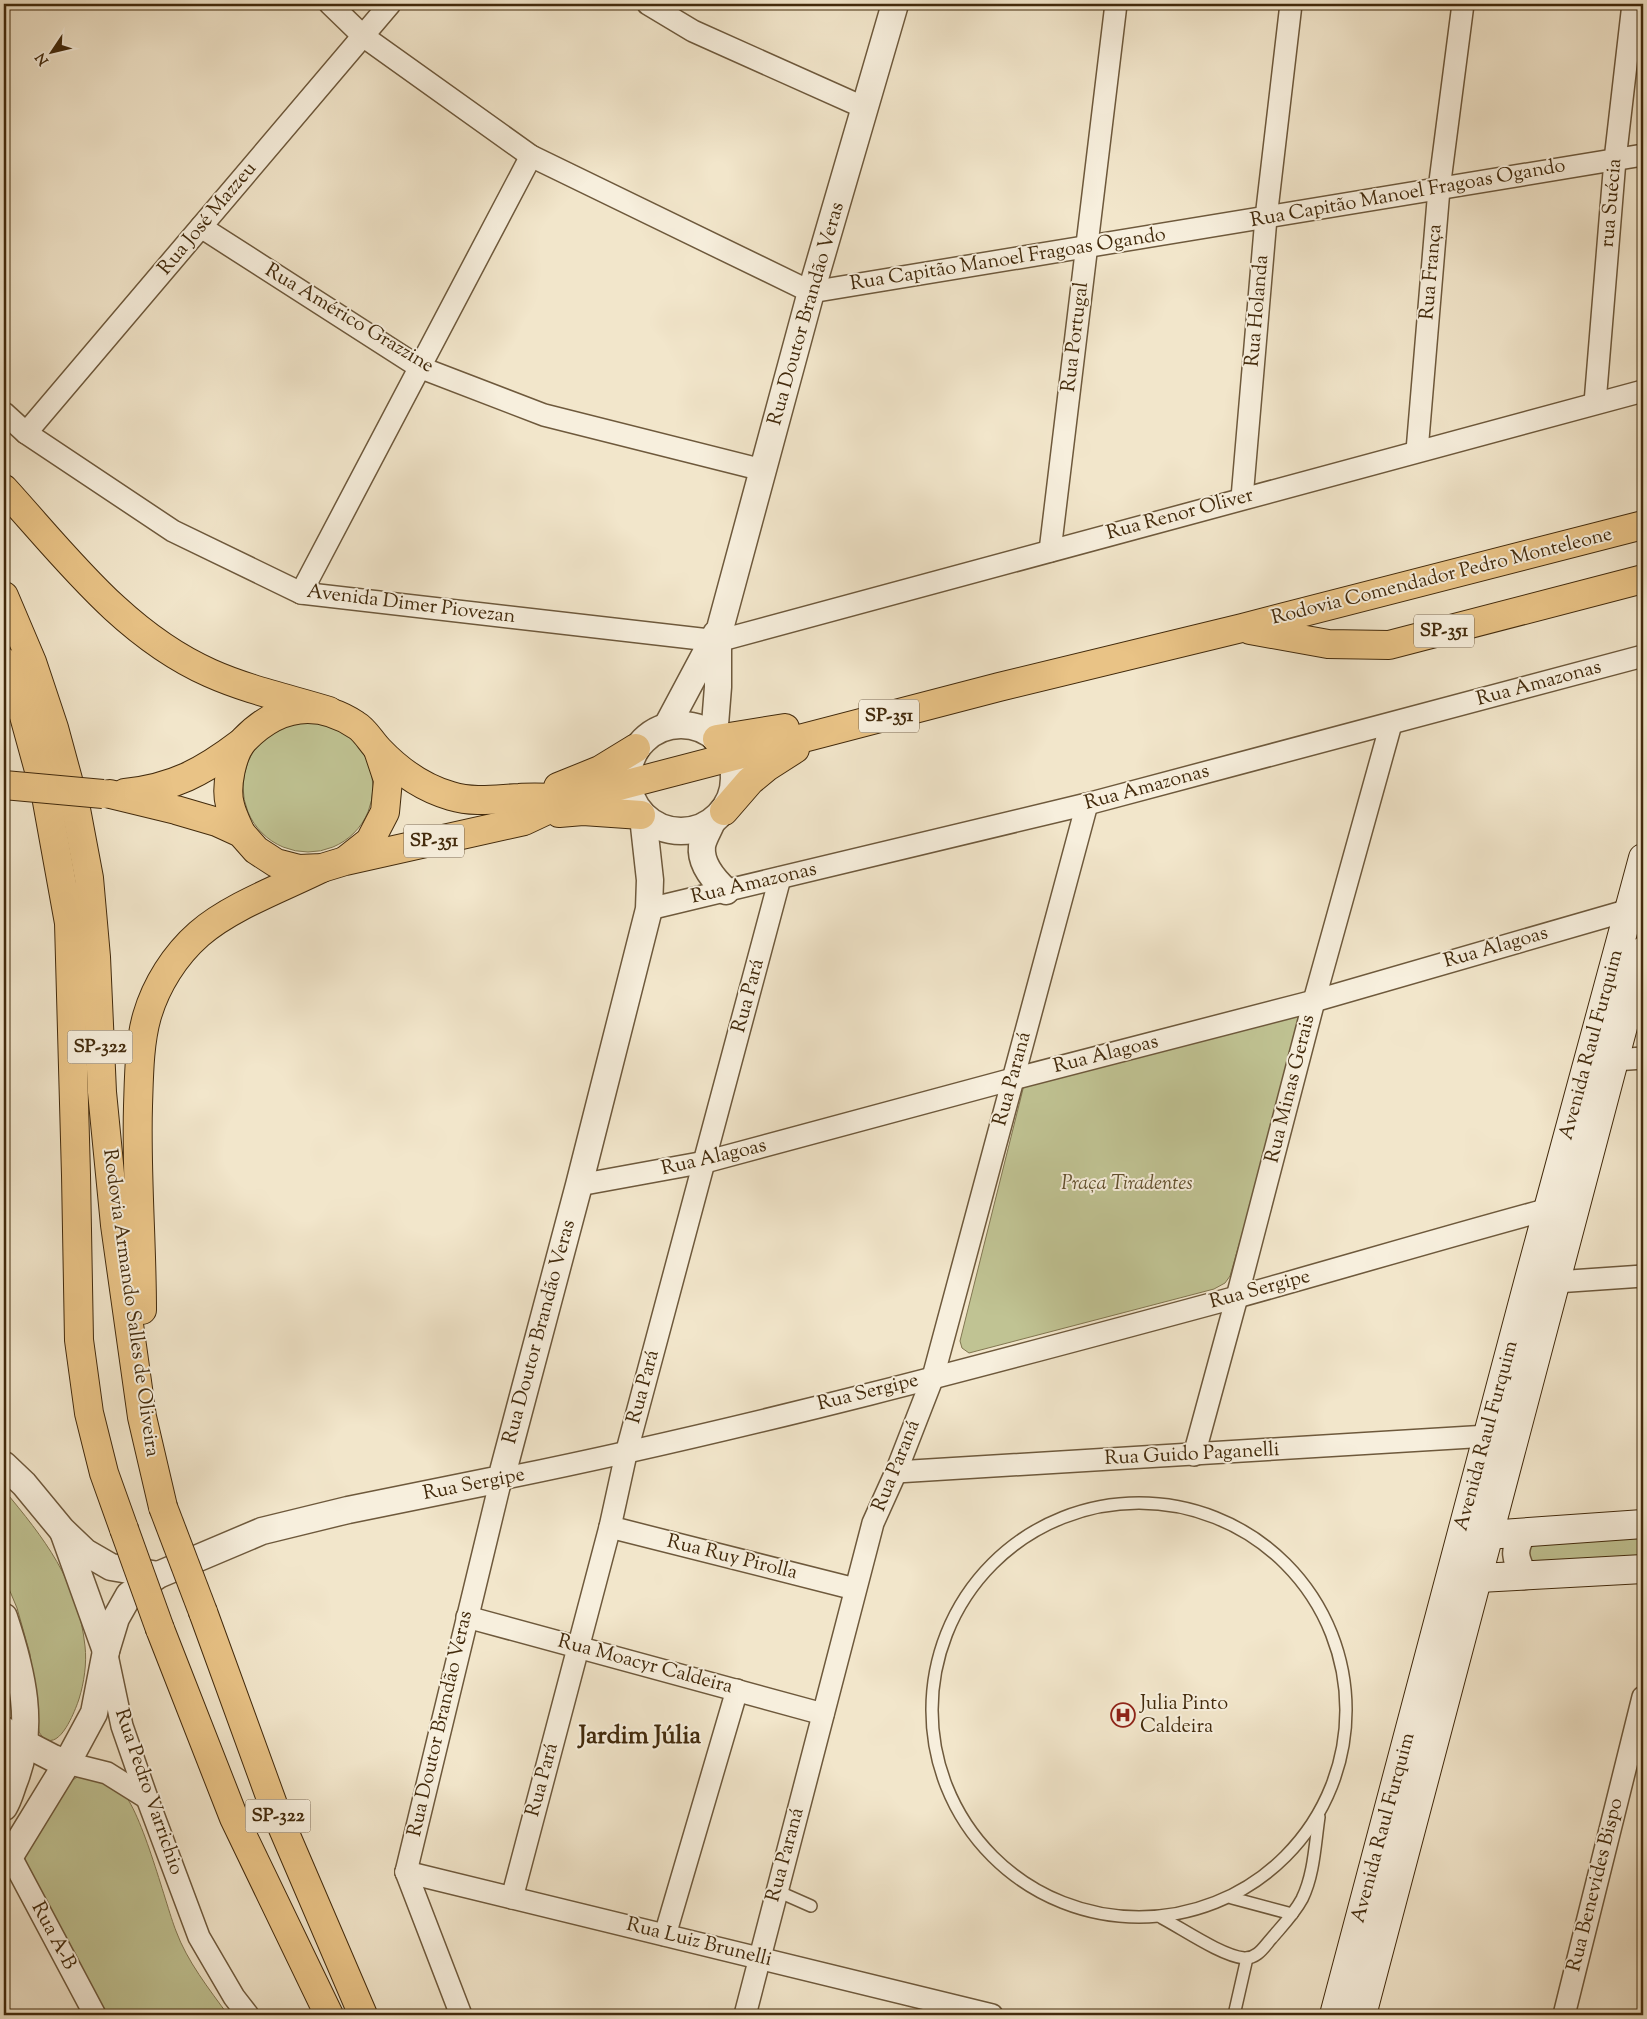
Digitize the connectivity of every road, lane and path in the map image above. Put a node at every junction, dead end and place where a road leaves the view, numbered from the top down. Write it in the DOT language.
graph roads {
  1 [pos="330,4"];
  2 [pos="390,4"];
  3 [pos="648,4"];
  4 [pos="895,4"];
  5 [pos="1116,4"];
  6 [pos="1290,4"];
  7 [pos="1462,4"];
  8 [pos="1633,4"];
  9 [pos="363,36"];
  10 [pos="865,108"];
  11 [pos="1643,155"];
  12 [pos="531,156"];
  13 [pos="1615,160"];
  14 [pos="1439,189"];
  15 [pos="1266,218"];
  16 [pos="201,227"];
  17 [pos="1087,247"];
  18 [pos="811,292"];
  19 [pos="419,367"];
  20 [pos="1643,391"];
  21 [pos="1595,403"];
  22 [pos="4,413"];
  23 [pos="26,433"];
  24 [pos="1417,451"];
  25 [pos="763,470"];
  26 [pos="4,489"];
  27 [pos="1242,498"];
  28 [pos="1643,525"];
  29 [pos="1050,551"];
  30 [pos="1643,579"];
  31 [pos="301,593"];
  32 [pos="4,596"];
  33 [pos="1242,628"];
  34 [pos="717,636"];
  35 [pos="1643,656"];
  36 [pos="4,662"];
  37 [pos="930,705"];
  38 [pos="329,711"];
  39 [pos="4,716"];
  40 [pos="1391,724"];
  41 [pos="667,726"];
  42 [pos="830,732"];
  43 [pos="241,743"];
  44 [pos="721,744"];
  45 [pos="636,748"];
  46 [pos="378,750"];
  47 [pos="627,784"];
  48 [pos="4,785"];
  49 [pos="106,794"];
  50 [pos="1087,804"];
  51 [pos="521,810"];
  52 [pos="642,816"];
  53 [pos="717,817"];
  54 [pos="241,833"];
  55 [pos="334,864"];
  56 [pos="1642,867"];
  57 [pos="61,878"];
  58 [pos="780,878"];
  59 [pos="726,891"];
  60 [pos="649,909"];
  61 [pos="1628,910"];
  62 [pos="1643,951"];
  63 [pos="1314,1001"];
  64 [pos="1643,1058"];
  65 [pos="1614,1060"];
  66 [pos="1588,1062"];
  67 [pos="1013,1079"];
  68 [pos="705,1162"];
  69 [pos="580,1185"];
  70 [pos="1577,1201"];
  71 [pos="1548,1209"];
  72 [pos="1643,1276"];
  73 [pos="1556,1282"];
  74 [pos="1528,1283"];
  75 [pos="1237,1296"];
  76 [pos="933,1377"];
  77 [pos="142,1417"];
  78 [pos="1488,1436"];
  79 [pos="626,1454"];
  80 [pos="1194,1455"];
  81 [pos="4,1465"];
  82 [pos="896,1472"];
  83 [pos="501,1479"];
  84 [pos="1643,1524"];
  85 [pos="610,1527"];
  86 [pos="62,1530"];
  87 [pos="1524,1533"];
  88 [pos="1489,1534"];
  89 [pos="1461,1536"];
  90 [pos="1643,1570"];
  91 [pos="158,1575"];
  92 [pos="1525,1576"];
  93 [pos="1478,1578"];
  94 [pos="1450,1579"];
  95 [pos="855,1588"];
  96 [pos="4,1617"];
  97 [pos="467,1617"];
  98 [pos="578,1647"];
  99 [pos="106,1651"];
  100 [pos="737,1690"];
  101 [pos="1643,1697"];
  102 [pos="823,1714"];
  103 [pos="4,1727"];
  104 [pos="14,1746"];
  105 [pos="67,1763"];
  106 [pos="1635,1766"];
  107 [pos="147,1798"];
  108 [pos="4,1807"];
  109 [pos="1319,1816"];
  110 [pos="7,1862"];
  111 [pos="406,1872"];
  112 [pos="777,1891"];
  113 [pos="512,1898"];
  114 [pos="1232,1898"];
  115 [pos="811,1906"];
  116 [pos="1292,1914"];
  117 [pos="1162,1918"];
  118 [pos="665,1935"];
  119 [pos="1354,1941"];
  120 [pos="1380,1949"];
  121 [pos="759,1957"];
  122 [pos="1247,1958"];
  123 [pos="1342,1986"];
  124 [pos="1365,2004"];
  125 [pos="925,2007"];
  126 [pos="95,2015"];
  127 [pos="248,2015"];
  128 [pos="329,2015"];
  129 [pos="363,2015"];
  130 [pos="461,2015"];
  131 [pos="745,2015"];
  132 [pos="992,2015"];
  133 [pos="1234,2015"];
  134 [pos="1334,2015"];
  135 [pos="1564,2015"];
  1 -- 9 [label="street"];
  2 -- 9 [label="street, Rua José Mazzeu"];
  3 -- 10 [label="street"];
  4 -- 10 [label="street, Rua Doutor Brandão Veras"];
  5 -- 17 [label="street, Rua Portugal"];
  6 -- 15 [label="street, Rua Holanda"];
  7 -- 14 [label="street, Rua França"];
  8 -- 13 [label="street, rua Suécia"];
  9 -- 12 [label="street"];
  9 -- 16 [label="street, Rua José Mazzeu"];
  10 -- 18 [label="street, Rua Doutor Brandão Veras"];
  11 -- 13 [label="street, Rua Capitão Manoel Fragoas Ogando"];
  12 -- 18 [label="street"];
  12 -- 19 [label="street"];
  13 -- 14 [label="street, Rua Capitão Manoel Fragoas Ogando"];
  13 -- 21 [label="street, rua Suécia"];
  14 -- 15 [label="street, Rua Capitão Manoel Fragoas Ogando"];
  14 -- 24 [label="street, Rua França"];
  15 -- 17 [label="street, Rua Capitão Manoel Fragoas Ogando"];
  15 -- 27 [label="street, Rua Holanda"];
  16 -- 19 [label="street, Rua Américo Grazzine"];
  16 -- 23 [label="street, Rua José Mazzeu"];
  17 -- 18 [label="street, Rua Capitão Manoel Fragoas Ogando"];
  17 -- 29 [label="street, Rua Portugal"];
  18 -- 25 [label="street, Rua Doutor Brandão Veras"];
  19 -- 25 [label="street, Rua Américo Grazzine"];
  19 -- 31 [label="street"];
  20 -- 21 [label="street, Rua Renor Oliver"];
  21 -- 24 [label="street, Rua Renor Oliver"];
  22 -- 23 [label="street, Avenida Dimer Piovezan"];
  23 -- 31 [label="street, Avenida Dimer Piovezan"];
  24 -- 27 [label="street, Rua Renor Oliver"];
  25 -- 34 [label="street, Rua Doutor Brandão Veras"];
  26 -- 38 [label="main road"];
  27 -- 29 [label="street, Rua Renor Oliver"];
  28 -- 33 [label="main road, Rodovia Comendador Pedro Monteleone / SP-351"];
  29 -- 34 [label="street, Rua Renor Oliver"];
  30 -- 33 [label="main road, Rodovia Comendador Pedro Monteleone / SP-351"];
  31 -- 34 [label="street, Avenida Dimer Piovezan"];
  32 -- 77 [label="main road, Rodovia Armando Salles de Oliveira / SP-322"];
  33 -- 37 [label="main road, Rodovia Comendador Pedro Monteleone / SP-351"];
  34 -- 41 [label="street, Rua Doutor Brandão Veras"];
  34 -- 44 [label="street"];
  35 -- 40 [label="street, Rua Amazonas"];
  36 -- 57 [label="main road, Rodovia Armando Salles de Oliveira / SP-322"];
  37 -- 42 [label="main road, Rodovia Comendador Pedro Monteleone / SP-351"];
  37 -- 44 [label="main road"];
  38 -- 43 [label="main road, SP-351"];
  38 -- 46 [label="main road, Rodovia Comendador Pedro Monteleone / SP-351"];
  39 -- 57 [label="main road"];
  40 -- 50 [label="street, Rua Amazonas"];
  40 -- 63 [label="street, Rua Minas Gerais"];
  41 -- 44 [label="street"];
  41 -- 45 [label="street"];
  42 -- 44 [label="main road, Rodovia Comendador Pedro Monteleone / SP-351"];
  42 -- 53 [label="main road"];
  43 -- 49 [label="main road, SP-351"];
  43 -- 54 [label="main road, SP-351"];
  44 -- 47 [label="main road, Rodovia Comendador Pedro Monteleone / SP-351"];
  44 -- 53 [label="street"];
  45 -- 47 [label="street"];
  45 -- 51 [label="main road"];
  46 -- 51 [label="main road, Rodovia Comendador Pedro Monteleone / SP-351"];
  46 -- 55 [label="main road, SP-351"];
  47 -- 51 [label="main road, Rodovia Comendador Pedro Monteleone / SP-351"];
  47 -- 52 [label="street"];
  48 -- 49 [label="main road, Rodovia Comendador Pedro Monteleone / SP-351, bridge"];
  49 -- 54 [label="main road, Rodovia Comendador Pedro Monteleone / SP-351"];
  50 -- 58 [label="street, Rua Amazonas"];
  50 -- 67 [label="street, Rua Paraná"];
  51 -- 52 [label="main road"];
  51 -- 55 [label="main road, Rodovia Comendador Pedro Monteleone / SP-351"];
  52 -- 53 [label="street"];
  52 -- 60 [label="street, Rua Doutor Brandão Veras"];
  53 -- 59 [label="street"];
  54 -- 55 [label="main road, Rodovia Comendador Pedro Monteleone / SP-351"];
  55 -- 77 [label="main road"];
  56 -- 61 [label="main road, Avenida Raul Furquim"];
  57 -- 128 [label="main road, Rodovia Armando Salles de Oliveira / SP-322, bridge"];
  58 -- 59 [label="street, Rua Amazonas"];
  58 -- 68 [label="street, Rua Pará"];
  59 -- 60 [label="street, Rua Amazonas"];
  60 -- 69 [label="street, Rua Doutor Brandão Veras"];
  61 -- 63 [label="street, Rua Alagoas"];
  61 -- 66 [label="main road, Avenida Raul Furquim"];
  62 -- 65 [label="main road, Avenida Raul Furquim"];
  63 -- 67 [label="street, Rua Alagoas"];
  63 -- 75 [label="street, Rua Minas Gerais"];
  64 -- 65 [label="street"];
  65 -- 66 [label="street"];
  65 -- 70 [label="main road, Avenida Raul Furquim"];
  66 -- 71 [label="main road, Avenida Raul Furquim"];
  67 -- 68 [label="street, Rua Alagoas"];
  67 -- 76 [label="street, Rua Paraná"];
  68 -- 69 [label="street, Rua Alagoas"];
  68 -- 79 [label="street, Rua Pará"];
  69 -- 83 [label="street, Rua Doutor Brandão Veras"];
  70 -- 71 [label="street, Rua Sergipe"];
  70 -- 73 [label="main road, Avenida Raul Furquim"];
  71 -- 74 [label="main road, Avenida Raul Furquim"];
  71 -- 75 [label="street, Rua Sergipe"];
  72 -- 73 [label="street"];
  73 -- 74 [label="street"];
  73 -- 88 [label="main road, Avenida Raul Furquim"];
  74 -- 78 [label="main road, Avenida Raul Furquim"];
  75 -- 76 [label="street, Rua Sergipe"];
  75 -- 80 [label="street, Rua Minas Gerais"];
  76 -- 79 [label="street, Rua Sergipe"];
  76 -- 82 [label="street, Rua Paraná"];
  77 -- 129 [label="main road, Rodovia Armando Salles de Oliveira / SP-322, bridge"];
  78 -- 80 [label="street, Rua Guido Paganelli"];
  78 -- 89 [label="main road, Avenida Raul Furquim"];
  79 -- 83 [label="street, Rua Sergipe"];
  79 -- 85 [label="street, Rua Pará"];
  80 -- 82 [label="street, Rua Guido Paganelli"];
  81 -- 86 [label="street"];
  82 -- 95 [label="street, Rua Paraná"];
  83 -- 91 [label="street, Rua Sergipe"];
  83 -- 97 [label="street, Rua Doutor Brandão Veras"];
  84 -- 87 [label="main road"];
  85 -- 95 [label="street, Rua Ruy Pirolla"];
  85 -- 98 [label="street, Rua Pará"];
  86 -- 91 [label="street"];
  86 -- 99 [label="street, Rua Pedro Varrichio"];
  87 -- 88 [label="main road"];
  87 -- 92 [label="street"];
  88 -- 89 [label="main road"];
  88 -- 93 [label="main road, Avenida Raul Furquim"];
  89 -- 94 [label="main road, Avenida Raul Furquim"];
  90 -- 92 [label="main road"];
  91 -- 99 [label="street, Rua Sergipe"];
  92 -- 93 [label="main road"];
  93 -- 94 [label="main road"];
  93 -- 120 [label="main road, Avenida Raul Furquim"];
  94 -- 119 [label="main road, Avenida Raul Furquim"];
  95 -- 102 [label="street, Rua Paraná"];
  96 -- 104 [label="street"];
  97 -- 98 [label="street, Rua Moacyr Caldeira"];
  97 -- 111 [label="street, Rua Doutor Brandão Veras"];
  98 -- 100 [label="street, Rua Moacyr Caldeira"];
  98 -- 113 [label="street, Rua Pará"];
  99 -- 105 [label="street, Rua Sergipe"];
  99 -- 107 [label="street, Rua Pedro Varrichio"];
  100 -- 102 [label="street, Rua Moacyr Caldeira"];
  100 -- 118 [label="street"];
  101 -- 106 [label="street, Rua Benevides Bispo"];
  102 -- 112 [label="street, Rua Paraná"];
  103 -- 104 [label="street"];
  104 -- 105 [label="street"];
  104 -- 108 [label="street"];
  105 -- 107 [label="street"];
  105 -- 110 [label="street, Rua Sergipe"];
  106 -- 135 [label="street, Rua Benevides Bispo"];
  107 -- 127 [label="street, Rua Pedro Varrichio"];
  109 -- 114 [label="lane"];
  109 -- 116 [label="lane"];
  109 -- 117 [label="lane"];
  110 -- 126 [label="street, Rua A-B"];
  111 -- 113 [label="street, Rua Luiz Brunelli"];
  111 -- 130 [label="street"];
  112 -- 115 [label="lane"];
  112 -- 121 [label="street, Rua Paraná"];
  113 -- 118 [label="street, Rua Luiz Brunelli"];
  114 -- 116 [label="lane"];
  114 -- 117 [label="lane"];
  116 -- 122 [label="lane"];
  117 -- 122 [label="lane"];
  118 -- 121 [label="street, Rua Luiz Brunelli"];
  119 -- 120 [label="main road"];
  119 -- 123 [label="main road, Avenida Raul Furquim"];
  120 -- 124 [label="main road, Avenida Raul Furquim"];
  121 -- 125 [label="street, Rua Luiz Brunelli"];
  121 -- 131 [label="street, Rua Paraná"];
  122 -- 133 [label="lane"];
  123 -- 124 [label="main road"];
  123 -- 134 [label="main road, Avenida Raul Furquim"];
  125 -- 132 [label="street, Rua Luiz Brunelli"];
}
